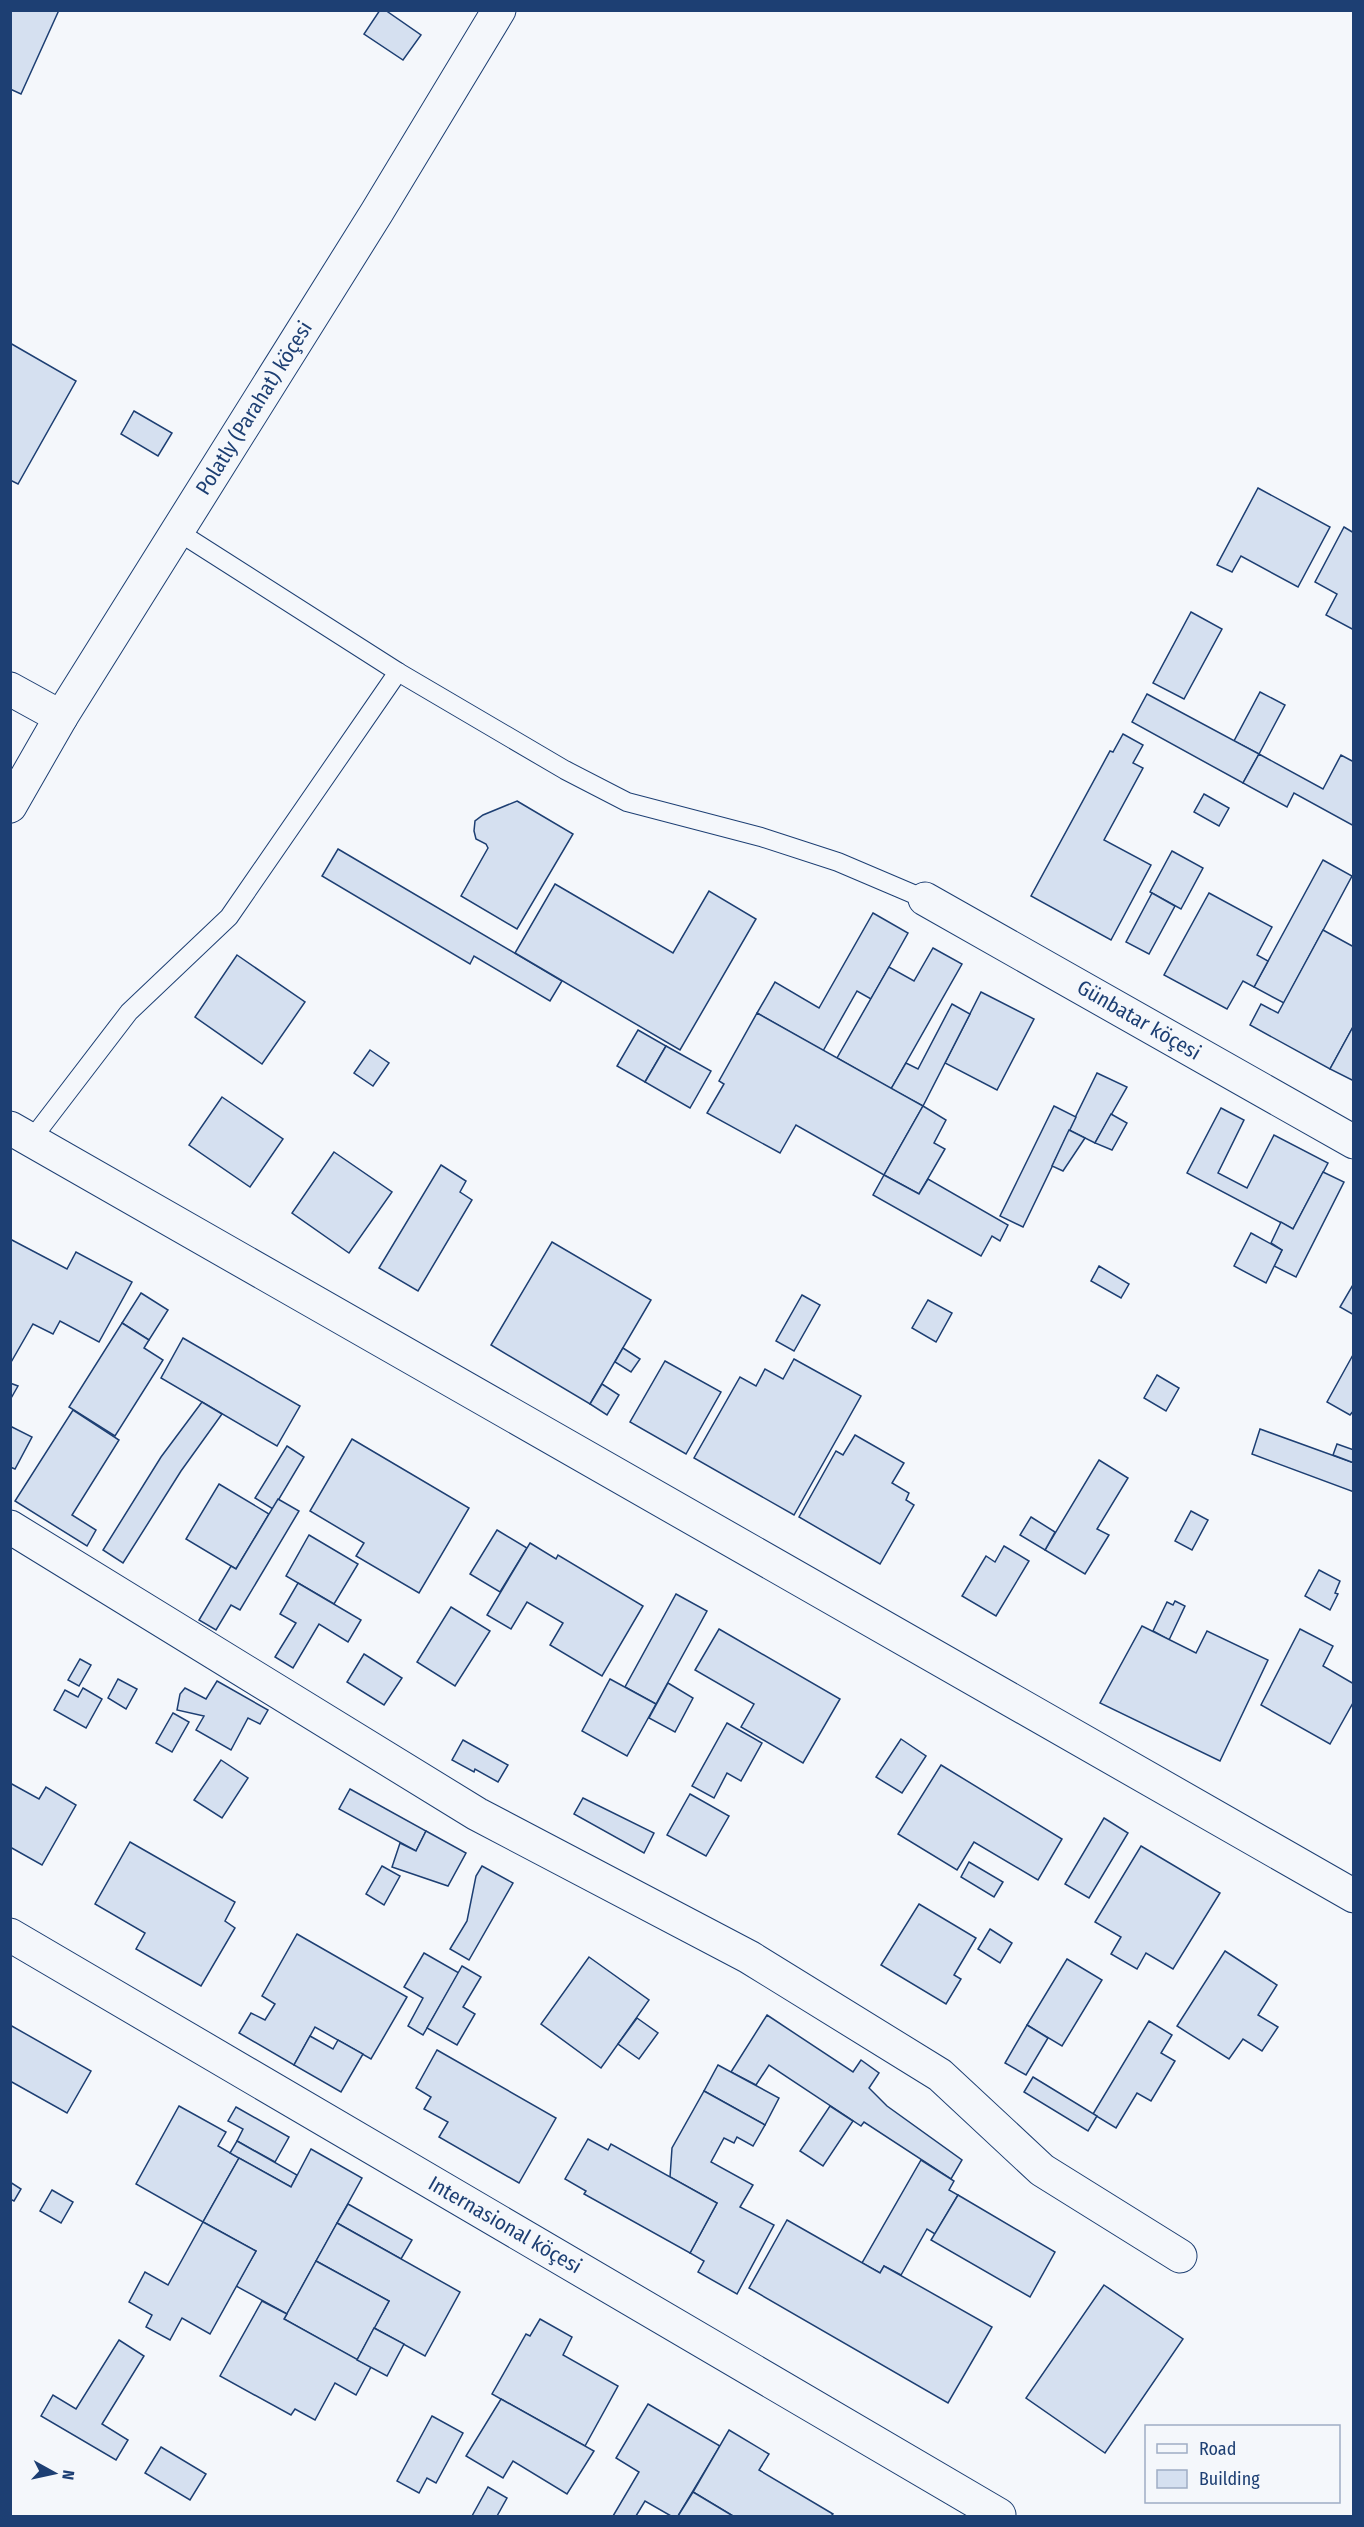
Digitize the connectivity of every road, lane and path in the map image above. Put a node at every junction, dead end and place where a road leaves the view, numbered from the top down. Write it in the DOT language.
graph roads {
  1 [pos="499,10"];
  2 [pos="177,531"];
  3 [pos="398,672"];
  4 [pos="10,689"];
  5 [pos="61,717"];
  6 [pos="10,806"];
  7 [pos="925,899"];
  8 [pos="21,1134"];
  9 [pos="1353,1142"];
  10 [pos="10,1527"];
  11 [pos="1353,1896"];
  12 [pos="10,1935"];
  13 [pos="1180,2256"];
  14 [pos="999,2516"];
  1 -- 2 [label="street, Polatly (Parahat) köçesi"];
  2 -- 3 [label="lane"];
  2 -- 5 [label="street, Polatly (Parahat) köçesi"];
  3 -- 7 [label="lane"];
  3 -- 8 [label="lane"];
  4 -- 5 [label="street"];
  5 -- 6 [label="street, Polatly (Parahat) köçesi"];
  7 -- 9 [label="street, Günbatar köçesi"];
  8 -- 11 [label="street"];
  10 -- 13 [label="street"];
  12 -- 14 [label="street, Internasional köçesi"];
}
